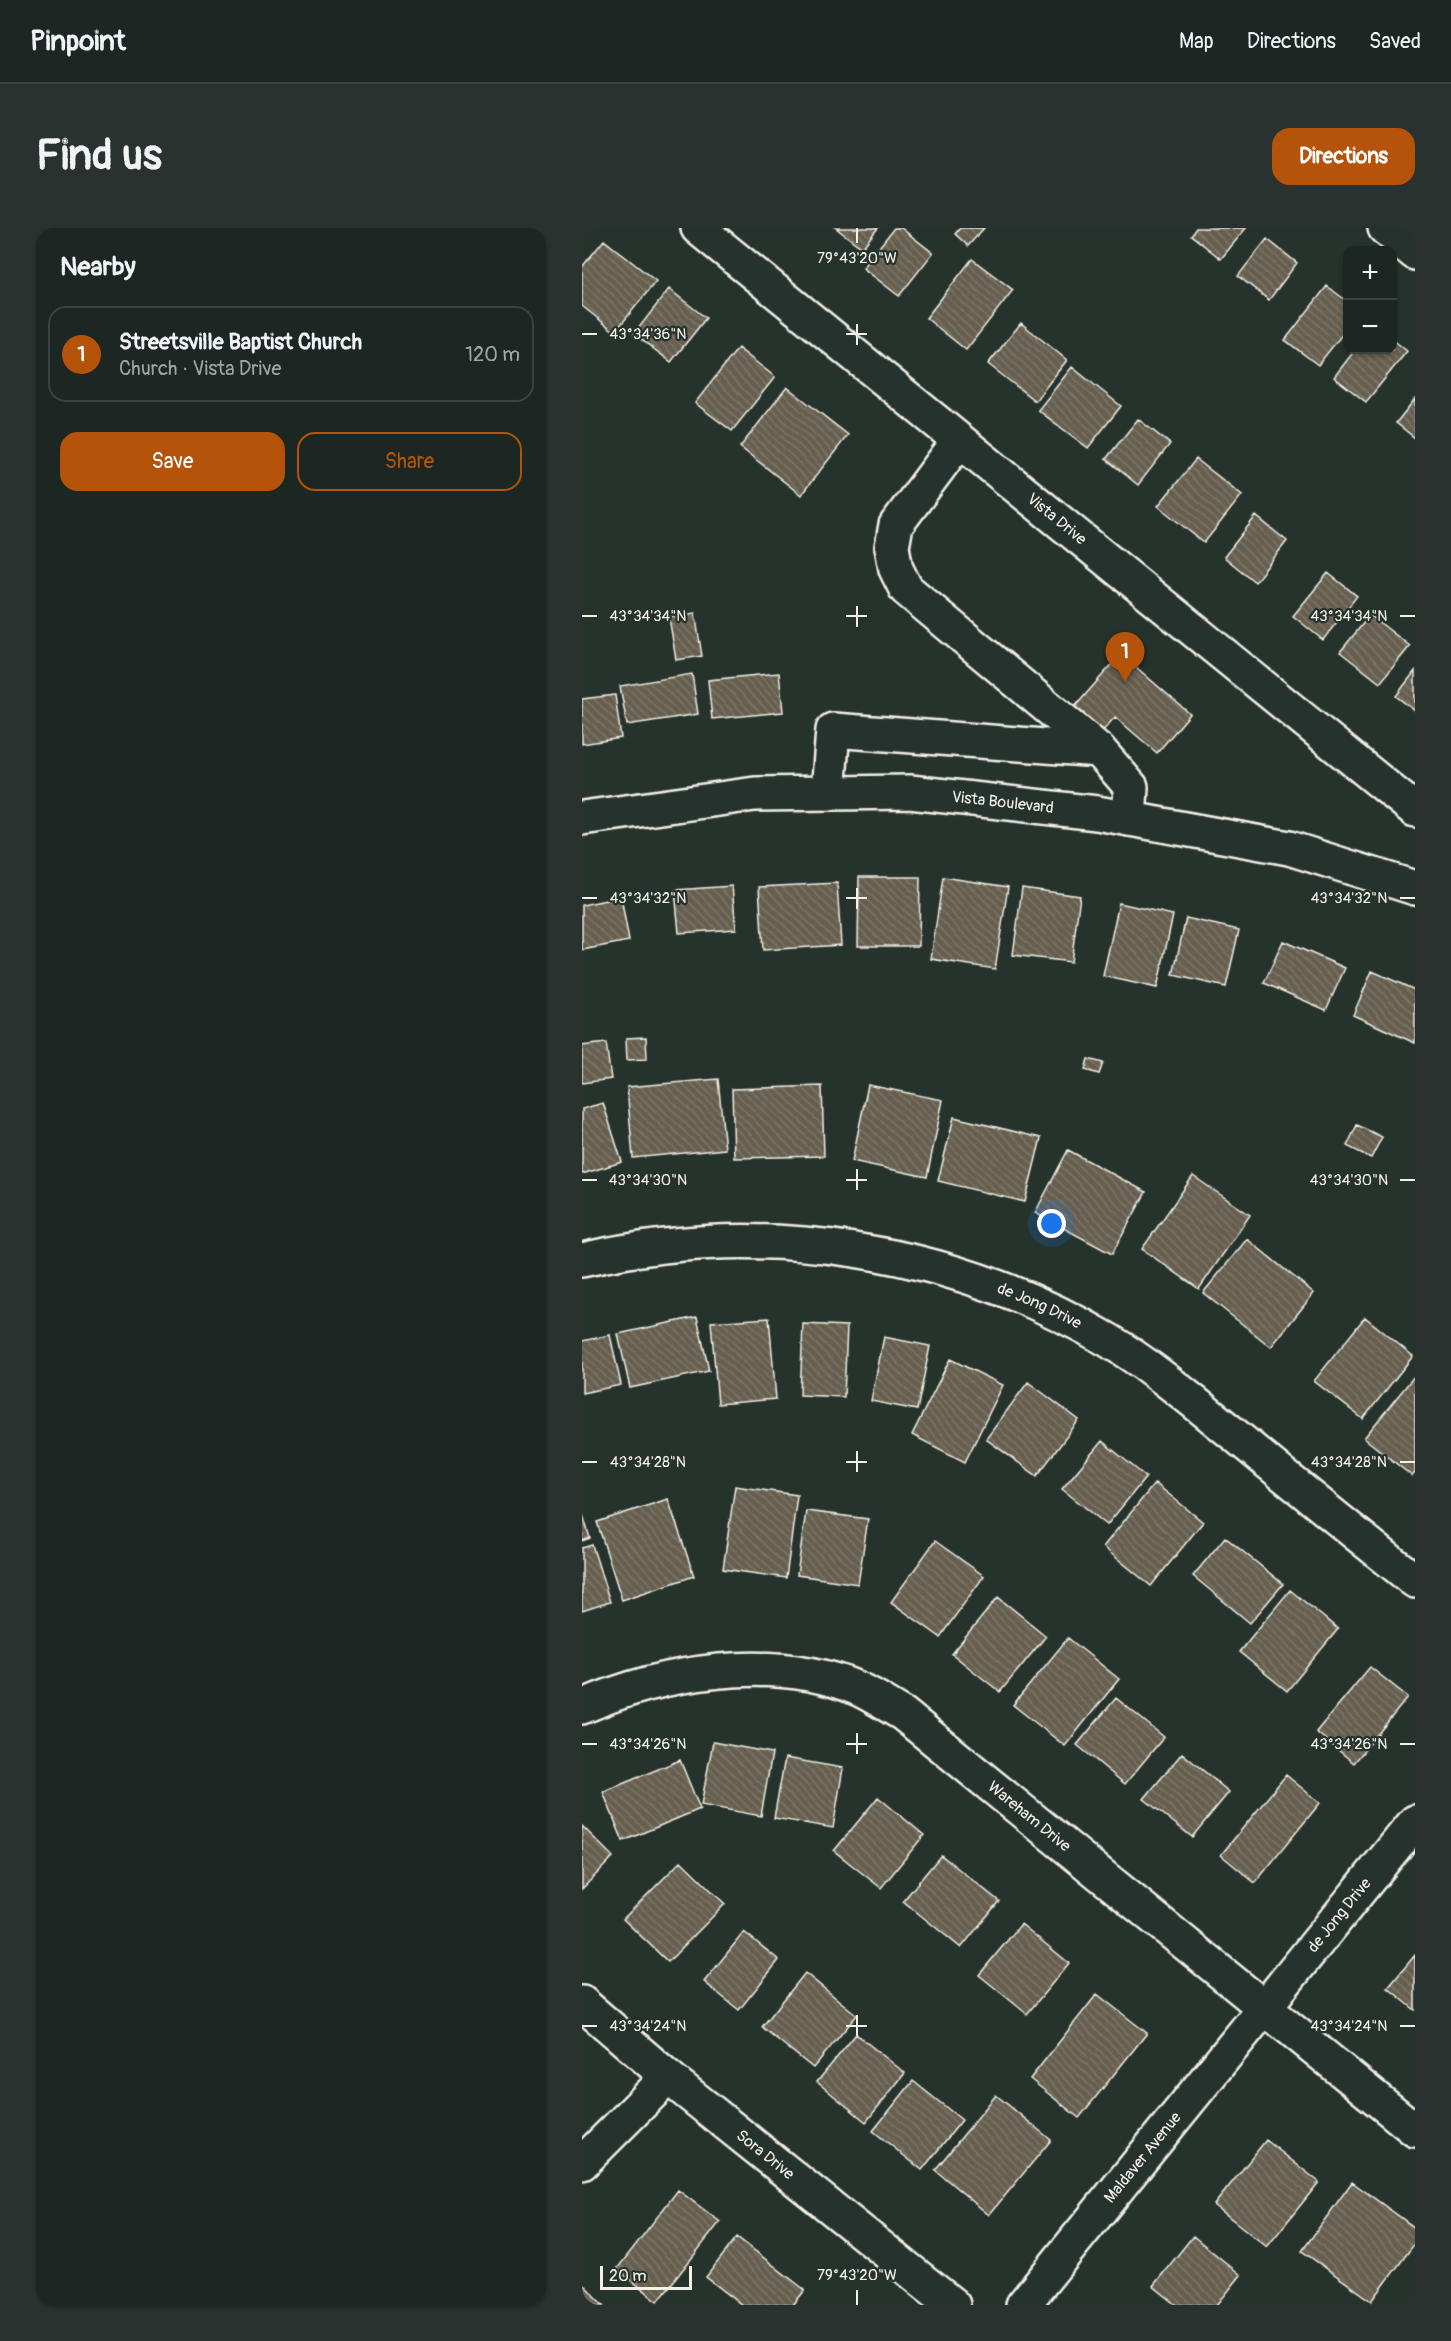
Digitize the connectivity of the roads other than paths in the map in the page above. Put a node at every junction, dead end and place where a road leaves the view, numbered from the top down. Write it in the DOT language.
graph roads {
  1 [pos="698,228"];
  2 [pos="1385,228"];
  3 [pos="1415,253"];
  4 [pos="958,442"];
  5 [pos="1099,750"];
  6 [pos="828,793"];
  7 [pos="1415,810"];
  8 [pos="582,818"];
  9 [pos="1129,819"];
  10 [pos="1415,888"];
  11 [pos="582,1260"];
  12 [pos="1415,1581"];
  13 [pos="582,1707"];
  14 [pos="1415,1822"];
  15 [pos="582,2003"];
  16 [pos="1263,2007"];
  17 [pos="668,2077"];
  18 [pos="1415,2130"];
  19 [pos="582,2163"];
  20 [pos="953,2305"];
  21 [pos="1023,2305"];
  1 -- 4 [label="street, Vista Drive"];
  2 -- 3 [label="street"];
  4 -- 5 [label="street"];
  4 -- 7 [label="street, Vista Drive"];
  5 -- 6 [label="street"];
  5 -- 9 [label="street"];
  6 -- 8 [label="street, Vista Boulevard"];
  6 -- 9 [label="street, Vista Boulevard"];
  9 -- 10 [label="street, Vista Boulevard"];
  11 -- 12 [label="street, de Jong Drive"];
  13 -- 16 [label="street, Wareham Drive"];
  14 -- 16 [label="street, de Jong Drive"];
  15 -- 17 [label="street, Sora Drive"];
  16 -- 18 [label="street, Wareham Drive"];
  16 -- 21 [label="street, Maldaver Avenue"];
  17 -- 19 [label="street"];
  17 -- 20 [label="street, Sora Drive"];
}
